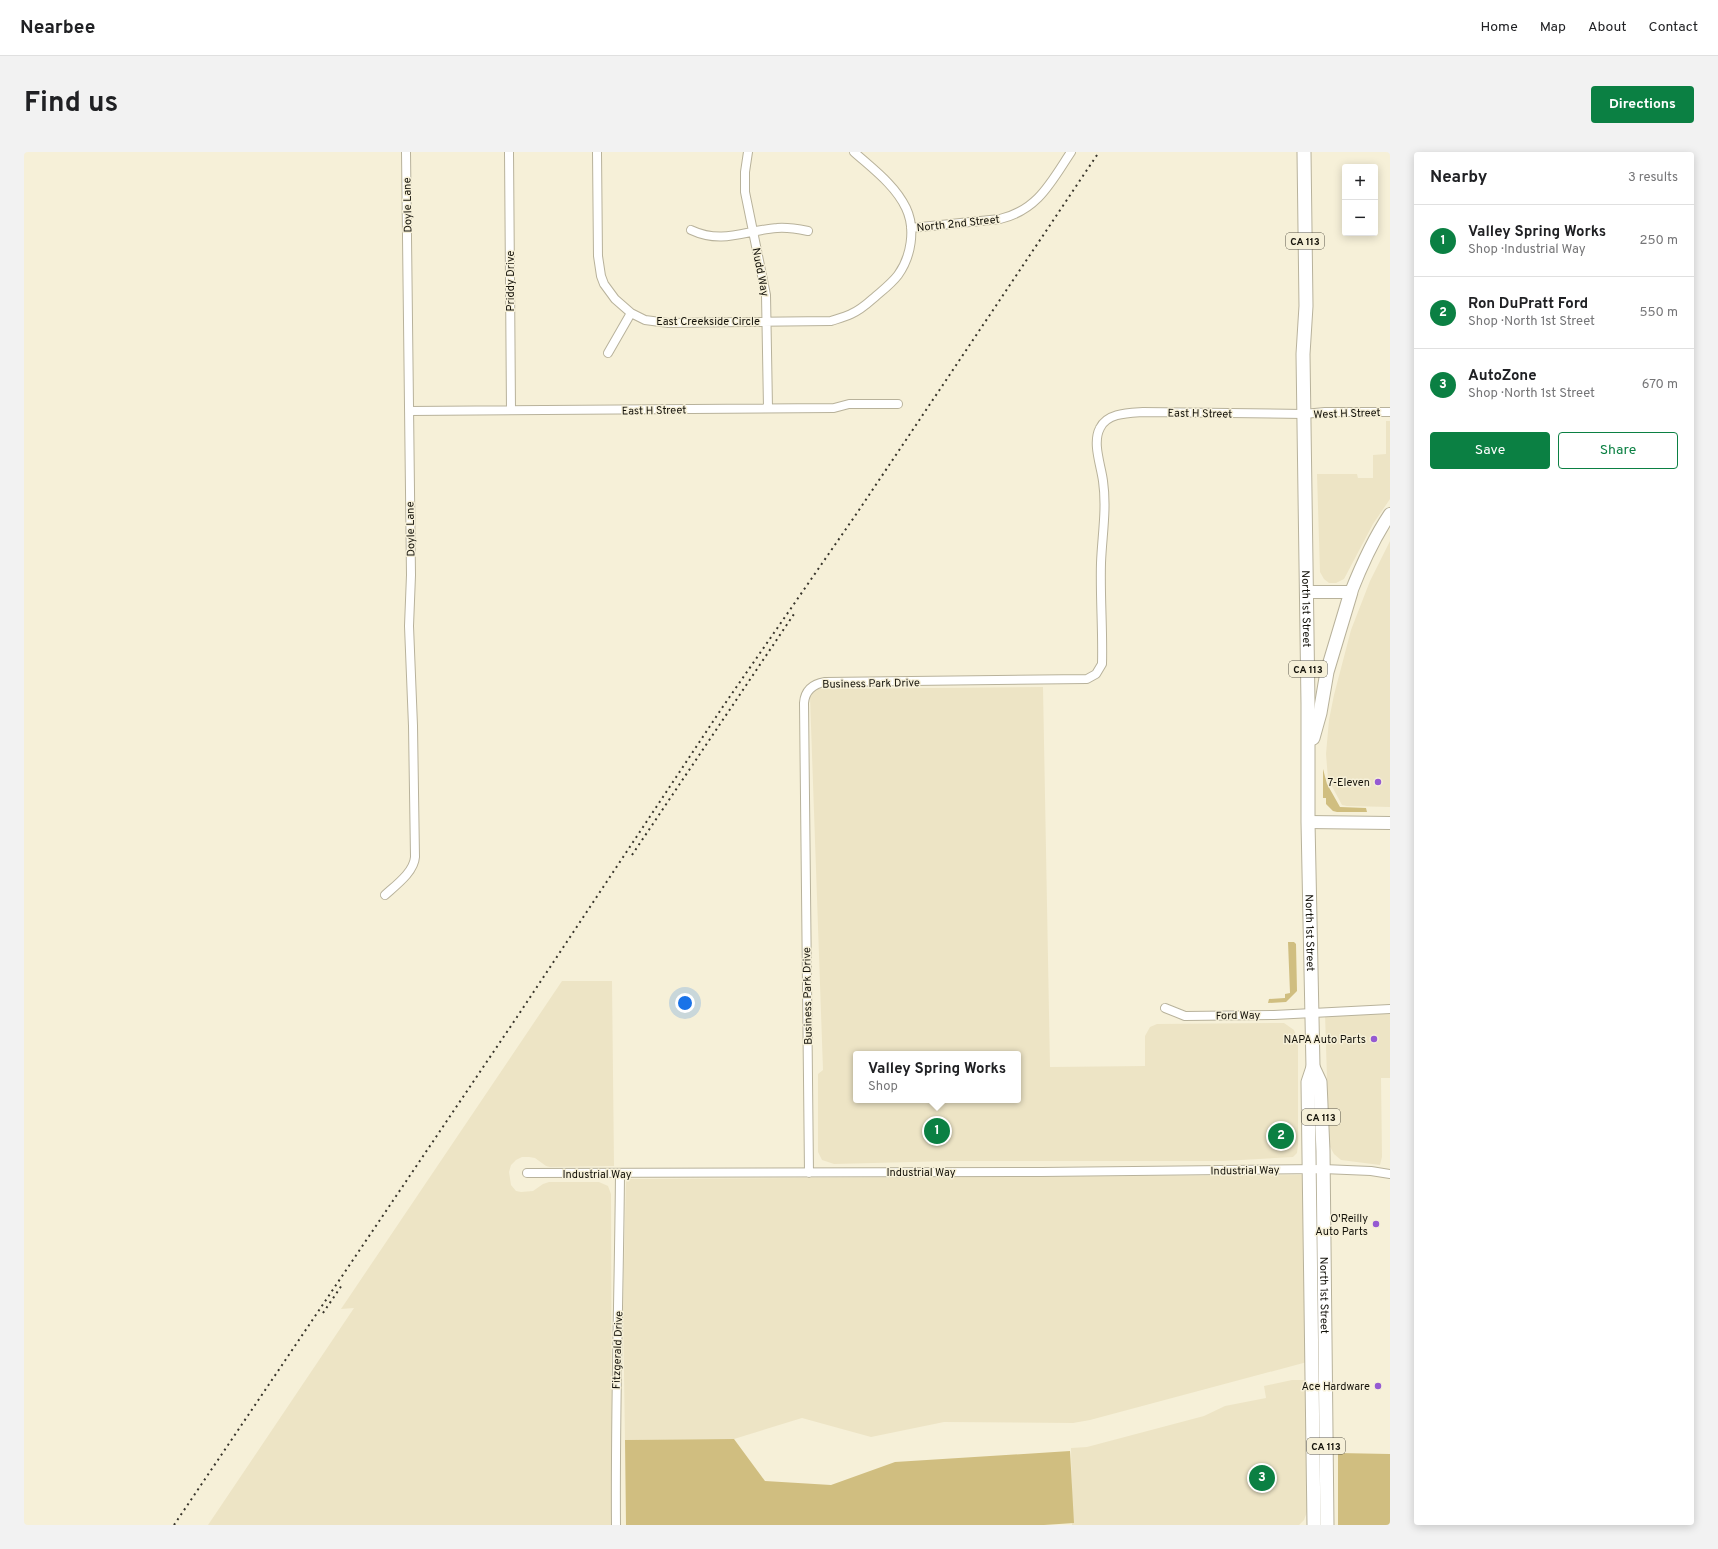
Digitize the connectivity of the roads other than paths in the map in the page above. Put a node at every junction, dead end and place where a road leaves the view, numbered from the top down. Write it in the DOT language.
graph roads {
  1 [pos="406,152"];
  2 [pos="509,152"];
  3 [pos="597,152"];
  4 [pos="748,152"];
  5 [pos="854,152"];
  6 [pos="1071,152"];
  7 [pos="1304,152"];
  8 [pos="911,228"];
  9 [pos="691,230"];
  10 [pos="808,231"];
  11 [pos="753,232"];
  12 [pos="631,313"];
  13 [pos="767,322"];
  14 [pos="608,353"];
  15 [pos="898,404"];
  16 [pos="768,408"];
  17 [pos="511,410"];
  18 [pos="409,411"];
  19 [pos="1390,412"];
  20 [pos="1304,414"];
  21 [pos="1100,426"];
  22 [pos="1390,514"];
  23 [pos="1306,592"];
  24 [pos="1351,592"];
  25 [pos="1308,754"];
  26 [pos="1308,822"];
  27 [pos="1390,823"];
  28 [pos="385,895"];
  29 [pos="1165,1008"];
  30 [pos="1390,1009"];
  31 [pos="1312,1012"];
  32 [pos="1316,1169"];
  33 [pos="527,1173"];
  34 [pos="809,1173"];
  35 [pos="620,1174"];
  36 [pos="1390,1174"];
  37 [pos="616,1525"];
  38 [pos="1314,1525"];
  39 [pos="1327,1525"];
  1 -- 18 [label="street, Doyle Lane"];
  2 -- 17 [label="street, Priddy Drive"];
  3 -- 12 [label="street, East Creekside Circle"];
  4 -- 11 [label="street, Nudd Way"];
  5 -- 8 [label="street, East Creekside Circle"];
  6 -- 8 [label="street, North 2nd Street"];
  7 -- 20 [label="main road, North 1st Street / CA 113"];
  8 -- 13 [label="street, East Creekside Circle"];
  9 -- 11 [label="street"];
  10 -- 11 [label="street"];
  11 -- 13 [label="street, Nudd Way"];
  12 -- 13 [label="street, East Creekside Circle"];
  12 -- 14 [label="street"];
  13 -- 16 [label="street, Nudd Way"];
  15 -- 16 [label="street, East H Street"];
  16 -- 17 [label="street, East H Street"];
  17 -- 18 [label="street, East H Street"];
  18 -- 28 [label="street, Doyle Lane"];
  19 -- 20 [label="street, West H Street"];
  20 -- 21 [label="street, East H Street"];
  20 -- 23 [label="main road, North 1st Street / CA 113"];
  21 -- 34 [label="street, Business Park Drive"];
  22 -- 24 [label="street"];
  23 -- 24 [label="street"];
  23 -- 25 [label="main road, North 1st Street / CA 113"];
  24 -- 25 [label="main road"];
  25 -- 26 [label="main road, North 1st Street / CA 113"];
  26 -- 27 [label="street"];
  26 -- 31 [label="main road, North 1st Street / CA 113"];
  29 -- 31 [label="street, Ford Way"];
  30 -- 31 [label="street, Ford Way"];
  31 -- 32 [label="main road, North 1st Street / CA 113"];
  32 -- 34 [label="street, Industrial Way"];
  32 -- 36 [label="street, Industrial Way"];
  32 -- 38 [label="main road, North 1st Street / CA 113"];
  32 -- 39 [label="main road, North 1st Street / CA 113"];
  33 -- 35 [label="street, Industrial Way"];
  34 -- 35 [label="street, Industrial Way"];
  35 -- 37 [label="street, Fitzgerald Drive"];
}
